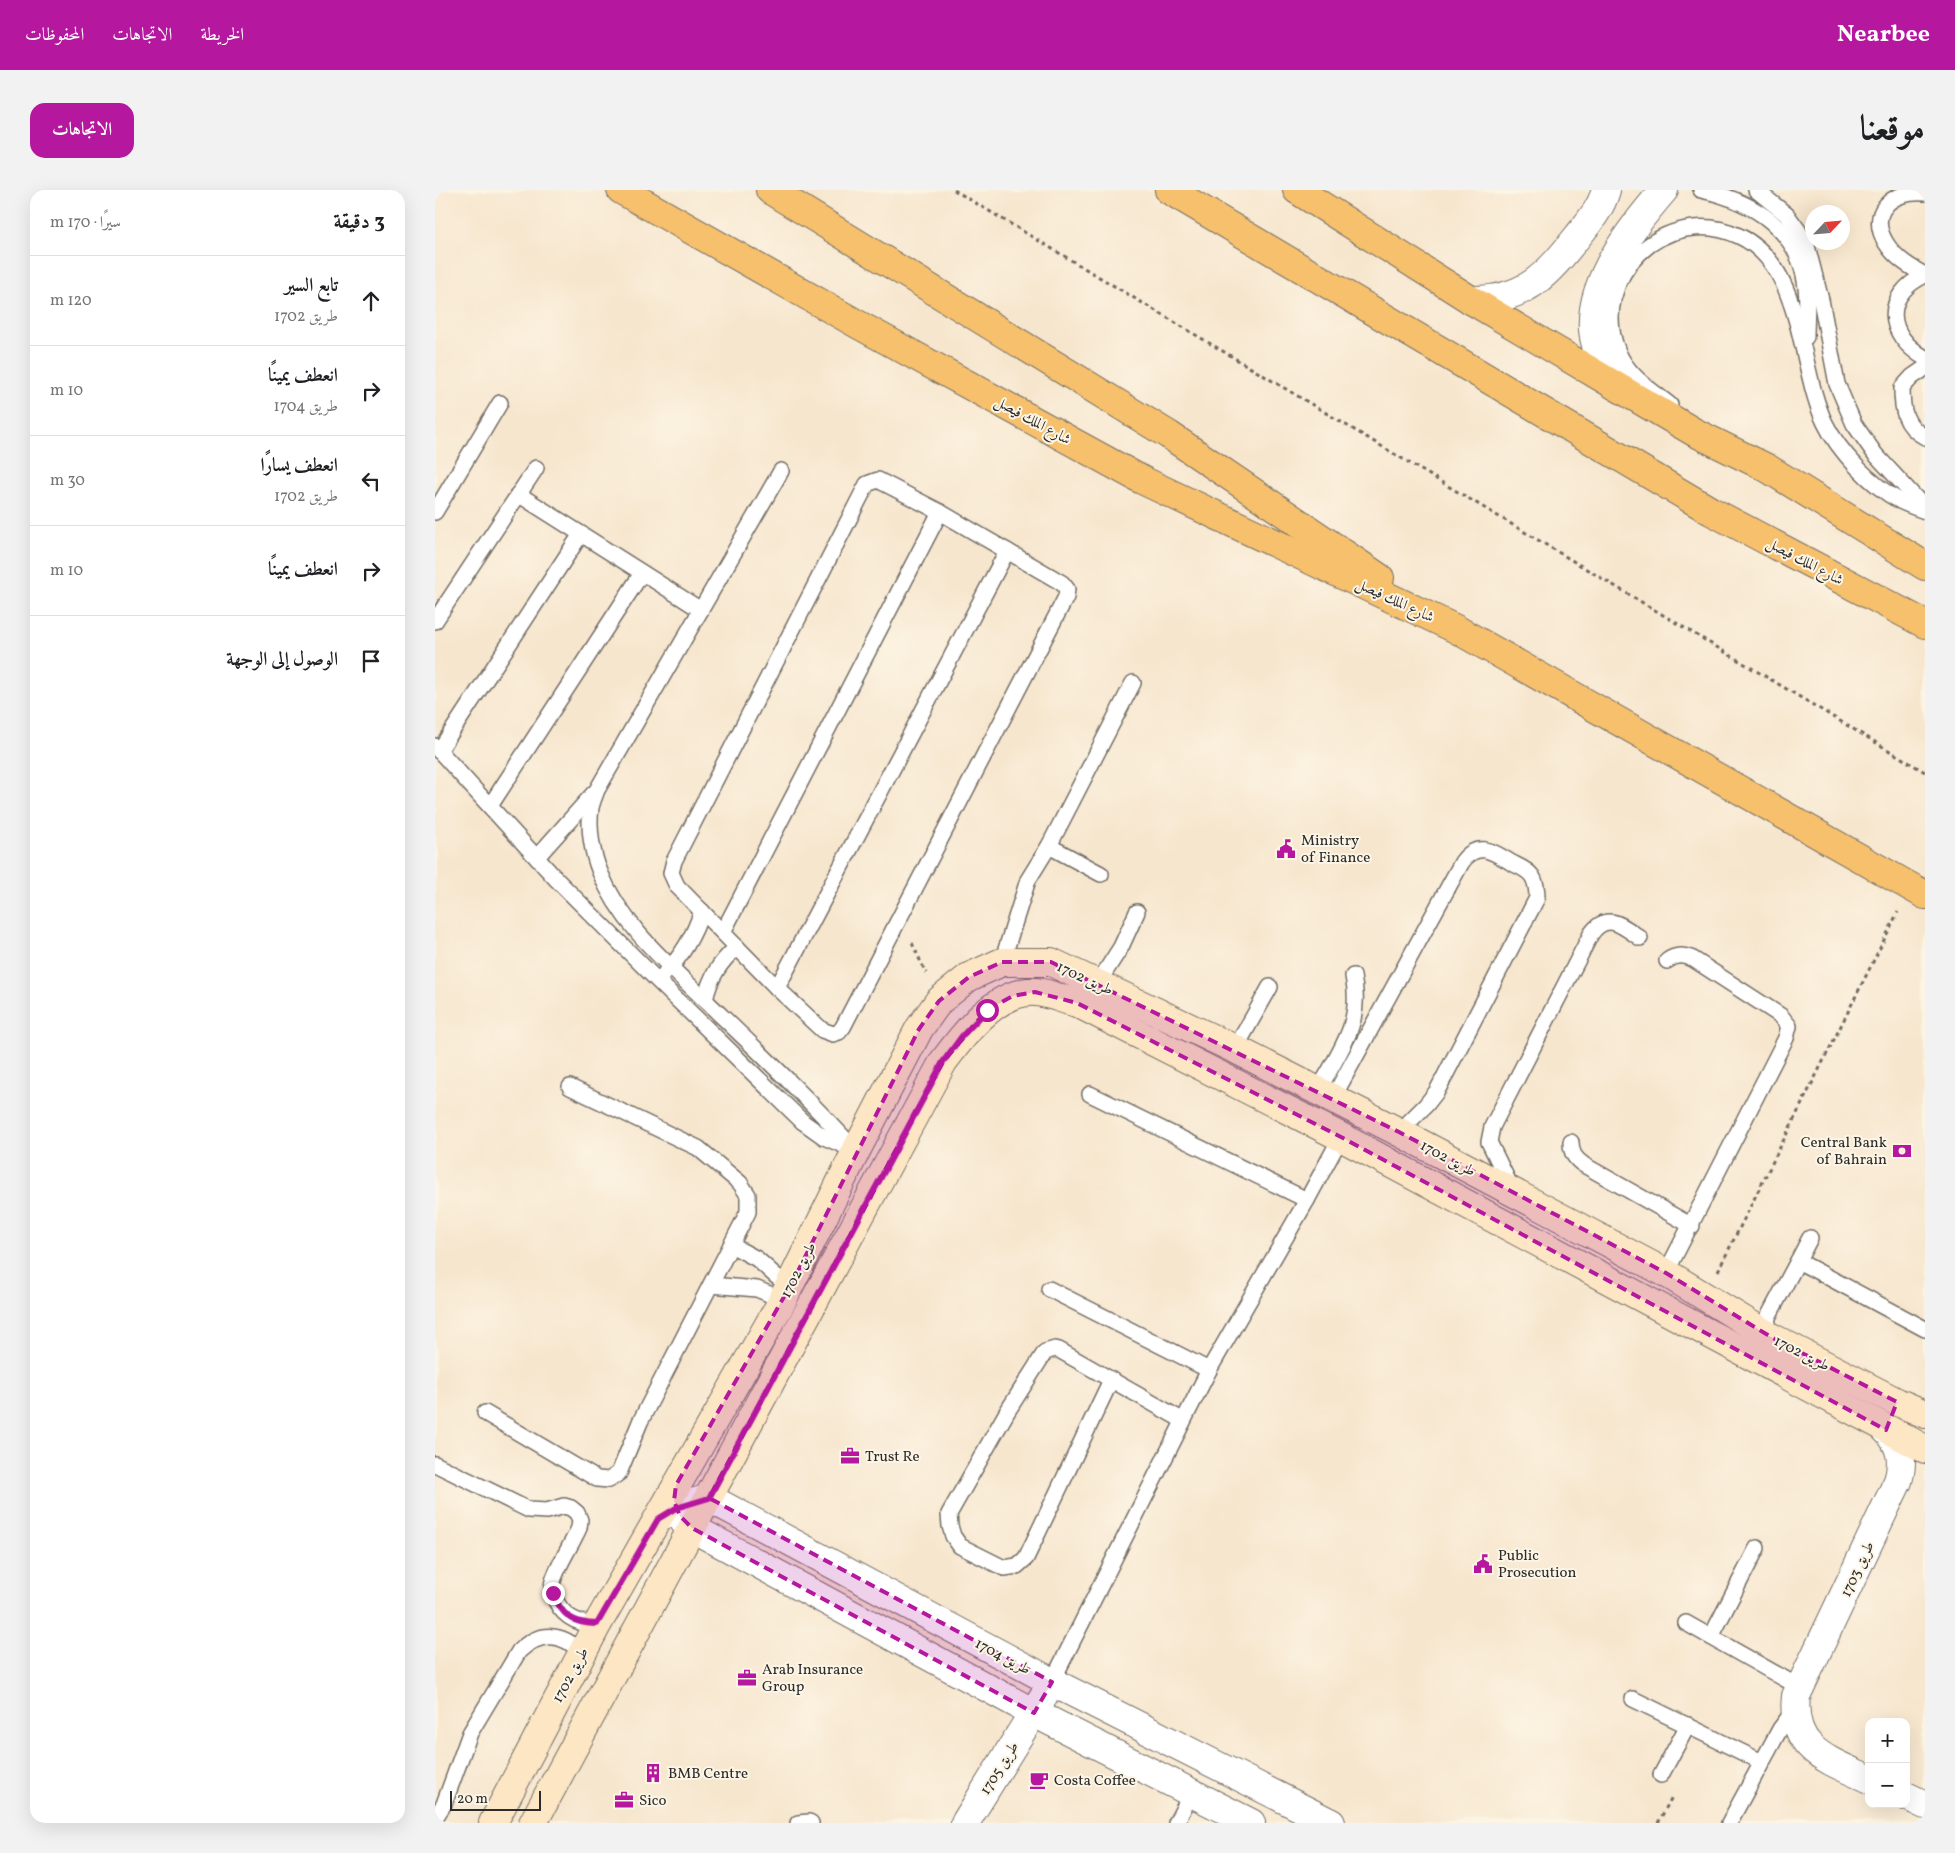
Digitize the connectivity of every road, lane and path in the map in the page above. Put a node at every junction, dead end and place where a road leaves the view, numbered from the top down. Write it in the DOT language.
graph roads {
  1 [pos="621,190"];
  2 [pos="770,190"];
  3 [pos="954,190"];
  4 [pos="1169,190"];
  5 [pos="1297,190"];
  6 [pos="1606,190"];
  7 [pos="1664,190"];
  8 [pos="1701,190"];
  9 [pos="1756,190"];
  10 [pos="1925,193"];
  11 [pos="1801,249"];
  12 [pos="1925,275"];
  13 [pos="1611,282"];
  14 [pos="1471,300"];
  15 [pos="1805,355"];
  16 [pos="1925,358"];
  17 [pos="1925,368"];
  18 [pos="1616,386"];
  19 [pos="500,403"];
  20 [pos="1694,432"];
  21 [pos="1925,436"];
  22 [pos="536,468"];
  23 [pos="781,471"];
  24 [pos="518,494"];
  25 [pos="437,503"];
  26 [pos="1925,509"];
  27 [pos="940,512"];
  28 [pos="581,534"];
  29 [pos="1007,551"];
  30 [pos="1925,566"];
  31 [pos="642,573"];
  32 [pos="701,610"];
  33 [pos="435,621"];
  34 [pos="1925,624"];
  35 [pos="1456,629"];
  36 [pos="1133,683"];
  37 [pos="437,748"];
  38 [pos="1925,772"];
  39 [pos="597,790"];
  40 [pos="490,806"];
  41 [pos="1049,846"];
  42 [pos="537,857"];
  43 [pos="1101,874"];
  44 [pos="1918,891"];
  45 [pos="702,911"];
  46 [pos="1137,912"];
  47 [pos="900,918"];
  48 [pos="723,932"];
  49 [pos="1641,938"];
  50 [pos="737,947"];
  51 [pos="1667,961"];
  52 [pos="1002,962"];
  53 [pos="671,967"];
  54 [pos="1353,976"];
  55 [pos="657,980"];
  56 [pos="1098,983"];
  57 [pos="1270,987"];
  58 [pos="777,988"];
  59 [pos="705,1000"];
  60 [pos="939,1001"];
  61 [pos="1355,1012"];
  62 [pos="1377,1020"];
  63 [pos="1235,1049"];
  64 [pos="570,1087"];
  65 [pos="1090,1094"];
  66 [pos="1335,1100"];
  67 [pos="1399,1132"];
  68 [pos="1341,1137"];
  69 [pos="1571,1142"];
  70 [pos="856,1151"];
  71 [pos="888,1166"];
  72 [pos="1514,1193"];
  73 [pos="1307,1200"];
  74 [pos="1692,1226"];
  75 [pos="1810,1238"];
  76 [pos="731,1245"];
  77 [pos="1798,1261"];
  78 [pos="1666,1274"];
  79 [pos="711,1284"];
  80 [pos="1049,1289"];
  81 [pos="786,1294"];
  82 [pos="1705,1298"];
  83 [pos="1925,1329"];
  84 [pos="1771,1337"];
  85 [pos="1209,1370"];
  86 [pos="1111,1380"];
  87 [pos="1897,1402"];
  88 [pos="1925,1413"];
  89 [pos="485,1414"];
  90 [pos="1183,1420"];
  91 [pos="1886,1430"];
  92 [pos="1925,1449"];
  93 [pos="435,1464"];
  94 [pos="709,1498"];
  95 [pos="676,1510"];
  96 [pos="1757,1548"];
  97 [pos="1686,1623"];
  98 [pos="597,1624"];
  99 [pos="1711,1637"];
  100 [pos="582,1653"];
  101 [pos="1052,1682"];
  102 [pos="1798,1698"];
  103 [pos="1633,1699"];
  104 [pos="1033,1713"];
  105 [pos="1688,1725"];
  106 [pos="1762,1762"];
  107 [pos="1661,1775"];
  108 [pos="1865,1777"];
  109 [pos="1191,1794"];
  110 [pos="1910,1798"];
  111 [pos="1925,1805"];
  112 [pos="435,1818"];
  113 [pos="493,1823"];
  114 [pos="533,1823"];
  115 [pos="798,1823"];
  116 [pos="811,1823"];
  117 [pos="965,1823"];
  118 [pos="1176,1823"];
  119 [pos="1251,1823"];
  120 [pos="1331,1823"];
  121 [pos="1729,1823"];
  1 -- 35 [label="highway, شارع الملك فيصل"];
  2 -- 35 [label="highway, شارع الملك فيصل"];
  3 -- 38 [label="path"];
  4 -- 34 [label="highway, شارع الملك فيصل"];
  5 -- 14 [label="highway"];
  6 -- 14 [label="street"];
  7 -- 13 [label="street"];
  8 -- 11 [label="lane"];
  9 -- 11 [label="lane"];
  10 -- 12 [label="lane"];
  11 -- 15 [label="lane"];
  11 -- 26 [label="lane"];
  12 -- 16 [label="lane"];
  13 -- 15 [label="lane"];
  13 -- 18 [label="street"];
  13 -- 20 [label="lane"];
  14 -- 18 [label="highway"];
  15 -- 26 [label="lane"];
  17 -- 21 [label="lane"];
  18 -- 20 [label="highway"];
  19 -- 25 [label="lane"];
  20 -- 30 [label="highway"];
  22 -- 24 [label="lane"];
  23 -- 32 [label="lane"];
  24 -- 28 [label="lane"];
  24 -- 33 [label="lane"];
  27 -- 29 [label="lane"];
  27 -- 45 [label="lane"];
  27 -- 48 [label="lane"];
  28 -- 31 [label="lane"];
  28 -- 37 [label="lane"];
  29 -- 47 [label="lane"];
  29 -- 58 [label="lane"];
  31 -- 32 [label="lane"];
  31 -- 40 [label="lane"];
  32 -- 39 [label="lane"];
  35 -- 44 [label="highway, شارع الملك فيصل"];
  36 -- 41 [label="lane"];
  37 -- 40 [label="lane"];
  39 -- 42 [label="lane"];
  39 -- 53 [label="lane"];
  40 -- 42 [label="lane"];
  41 -- 43 [label="lane"];
  41 -- 52 [label="lane"];
  42 -- 55 [label="lane"];
  44 -- 82 [label="path"];
  45 -- 48 [label="lane"];
  45 -- 53 [label="lane"];
  46 -- 56 [label="lane"];
  47 -- 58 [label="lane"];
  47 -- 60 [label="path"];
  48 -- 50 [label="lane"];
  49 -- 72 [label="lane"];
  50 -- 58 [label="lane"];
  50 -- 59 [label="lane"];
  51 -- 74 [label="lane"];
  52 -- 56 [label="street, طريق 1702"];
  52 -- 60 [label="street, طريق 1702"];
  53 -- 55 [label="lane"];
  53 -- 59 [label="lane"];
  54 -- 61 [label="lane"];
  55 -- 70 [label="lane"];
  56 -- 63 [label="street, طريق 1702"];
  57 -- 63 [label="lane"];
  59 -- 70 [label="lane"];
  60 -- 70 [label="street, طريق 1702"];
  61 -- 62 [label="lane"];
  61 -- 66 [label="lane"];
  62 -- 66 [label="lane"];
  62 -- 67 [label="lane"];
  63 -- 66 [label="street, طريق 1702"];
  64 -- 76 [label="lane"];
  65 -- 73 [label="lane"];
  66 -- 67 [label="street, طريق 1702"];
  66 -- 68 [label="street"];
  67 -- 72 [label="street, طريق 1702"];
  68 -- 71 [label="street, طريق 1702"];
  68 -- 73 [label="lane"];
  68 -- 91 [label="street, طريق 1702"];
  69 -- 74 [label="lane"];
  70 -- 71 [label="street"];
  70 -- 81 [label="street, طريق 1702"];
  71 -- 94 [label="street, طريق 1702"];
  72 -- 78 [label="street, طريق 1702"];
  73 -- 85 [label="lane"];
  74 -- 78 [label="lane"];
  75 -- 77 [label="lane"];
  76 -- 79 [label="lane"];
  76 -- 81 [label="lane"];
  77 -- 83 [label="lane"];
  77 -- 84 [label="lane"];
  78 -- 82 [label="street, طريق 1702"];
  79 -- 81 [label="lane"];
  79 -- 89 [label="lane"];
  80 -- 85 [label="lane"];
  81 -- 95 [label="street, طريق 1702"];
  82 -- 84 [label="street, طريق 1702"];
  84 -- 87 [label="street, طريق 1702"];
  85 -- 90 [label="lane"];
  86 -- 86 [label="lane"];
  86 -- 90 [label="lane"];
  87 -- 88 [label="street, طريق 1702"];
  87 -- 91 [label="street"];
  90 -- 101 [label="lane"];
  91 -- 92 [label="street, طريق 1702"];
  91 -- 102 [label="street, طريق 1703"];
  93 -- 98 [label="lane"];
  94 -- 95 [label="street, طريق 1702"];
  94 -- 101 [label="street, طريق 1704"];
  95 -- 98 [label="street, طريق 1702"];
  95 -- 104 [label="street"];
  95 -- 114 [label="street, طريق 1702"];
  96 -- 99 [label="lane"];
  97 -- 99 [label="lane"];
  98 -- 100 [label="street, طريق 1702"];
  99 -- 102 [label="lane"];
  100 -- 112 [label="lane"];
  100 -- 113 [label="street, طريق 1702"];
  101 -- 104 [label="street, طريق 1705"];
  101 -- 120 [label="street, طريق 1704"];
  102 -- 106 [label="lane, طريق 1703"];
  102 -- 108 [label="street"];
  103 -- 105 [label="lane"];
  104 -- 109 [label="street"];
  104 -- 117 [label="street, طريق 1705"];
  105 -- 106 [label="lane"];
  105 -- 107 [label="lane"];
  106 -- 121 [label="lane, طريق 1703"];
  109 -- 118 [label="lane"];
  109 -- 119 [label="street"];
  110 -- 111 [label="street"];
  115 -- 116 [label="lane"];
}
